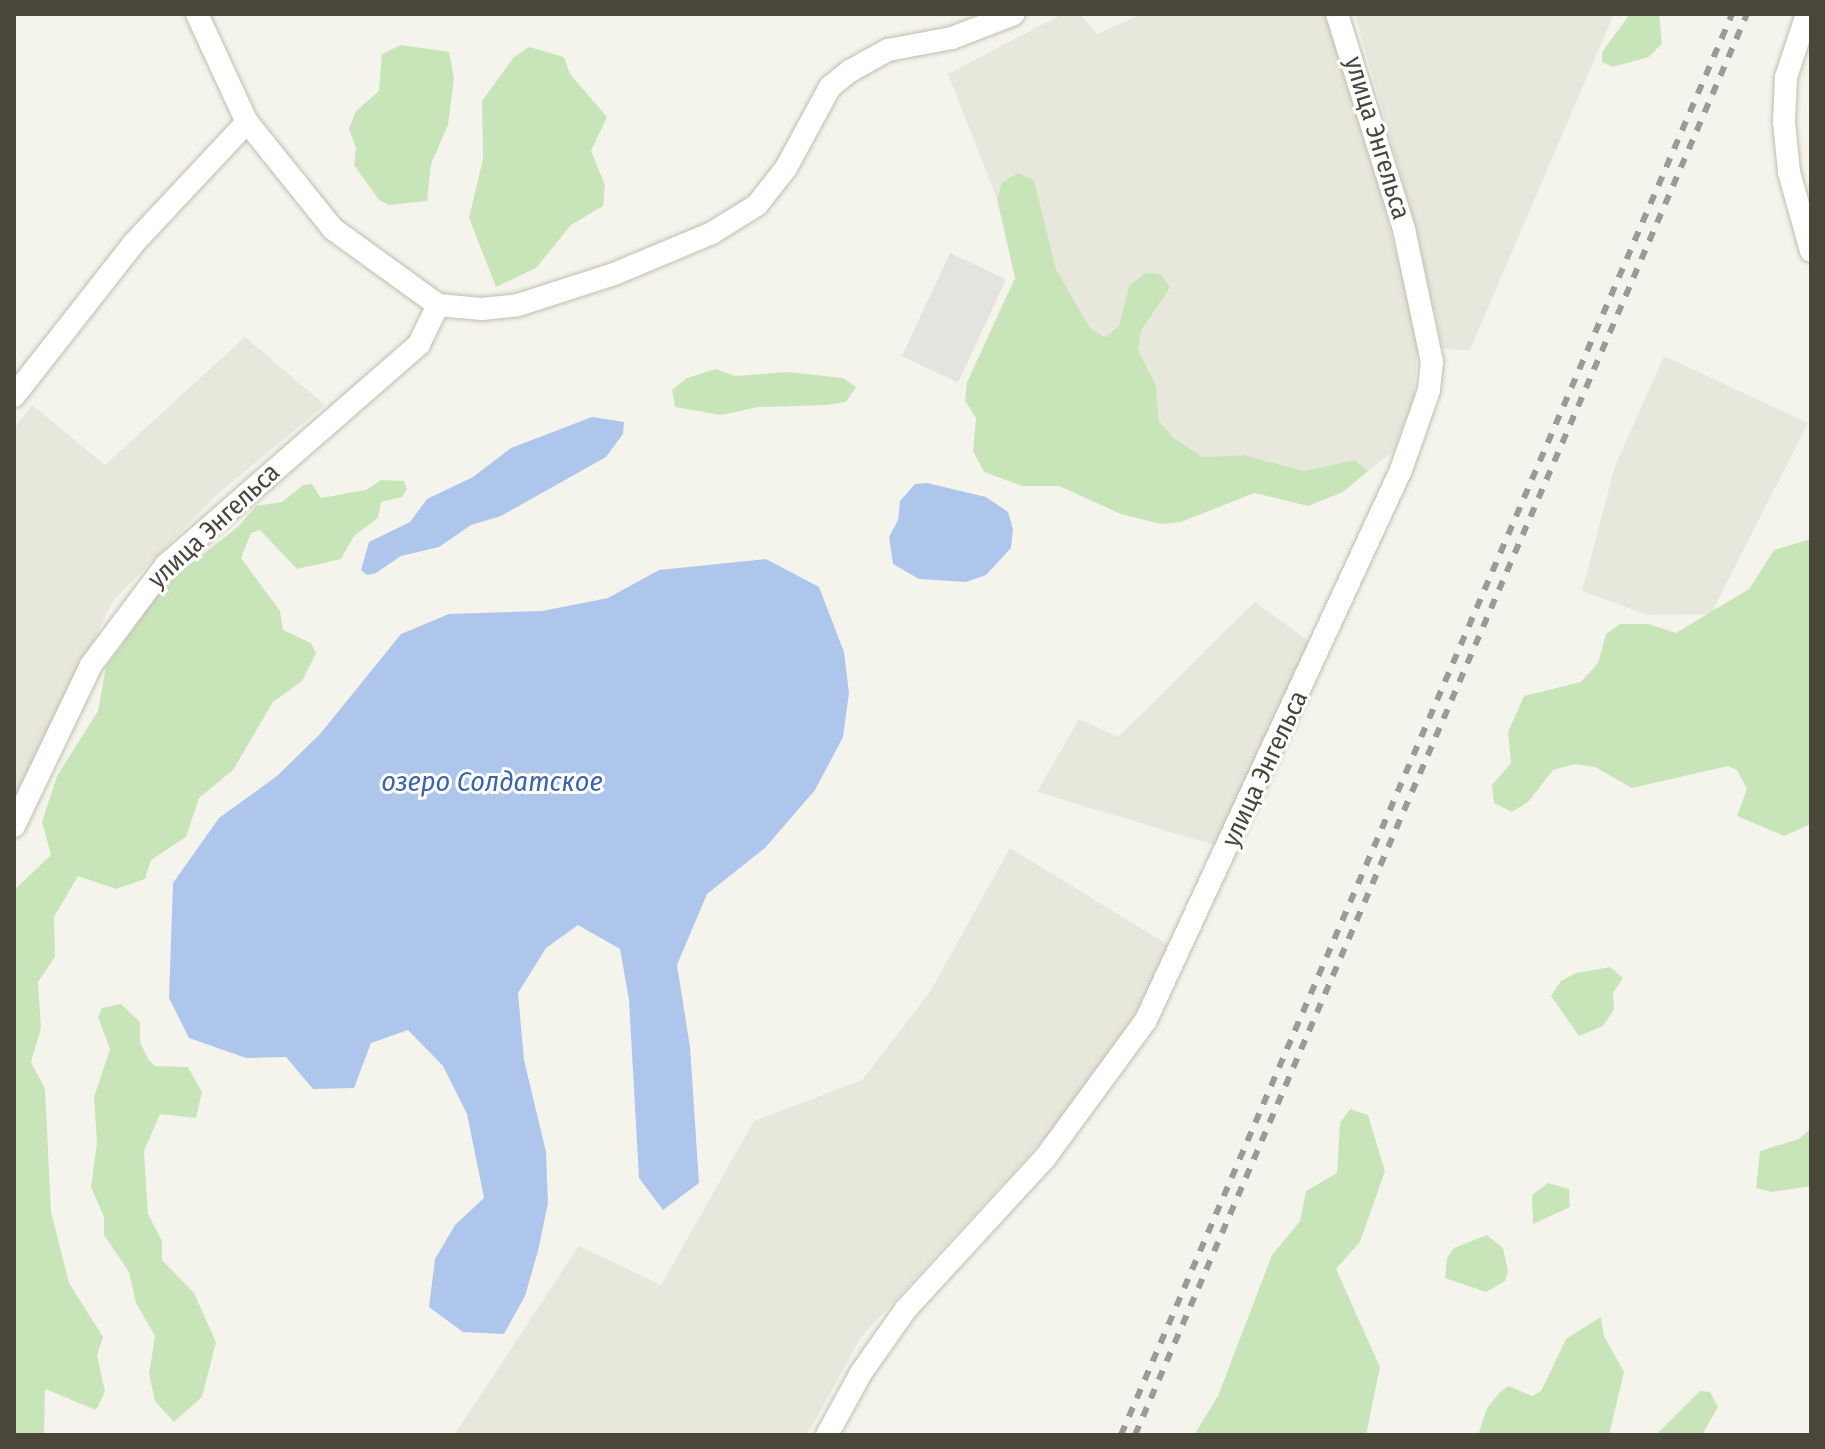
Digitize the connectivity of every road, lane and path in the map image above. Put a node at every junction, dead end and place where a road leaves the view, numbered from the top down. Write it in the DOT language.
graph roads {
  1 [pos="197,14"];
  2 [pos="1014,14"];
  3 [pos="1337,14"];
  4 [pos="1807,14"];
  5 [pos="247,122"];
  6 [pos="1811,251"];
  7 [pos="438,305"];
  8 [pos="14,396"];
  9 [pos="14,826"];
  10 [pos="827,1435"];
  1 -- 5 [label="street"];
  2 -- 7 [label="street"];
  3 -- 10 [label="street, улица Энгельса"];
  4 -- 6 [label="street"];
  5 -- 7 [label="street"];
  5 -- 8 [label="street"];
  7 -- 9 [label="street, улица Энгельса"];
}
